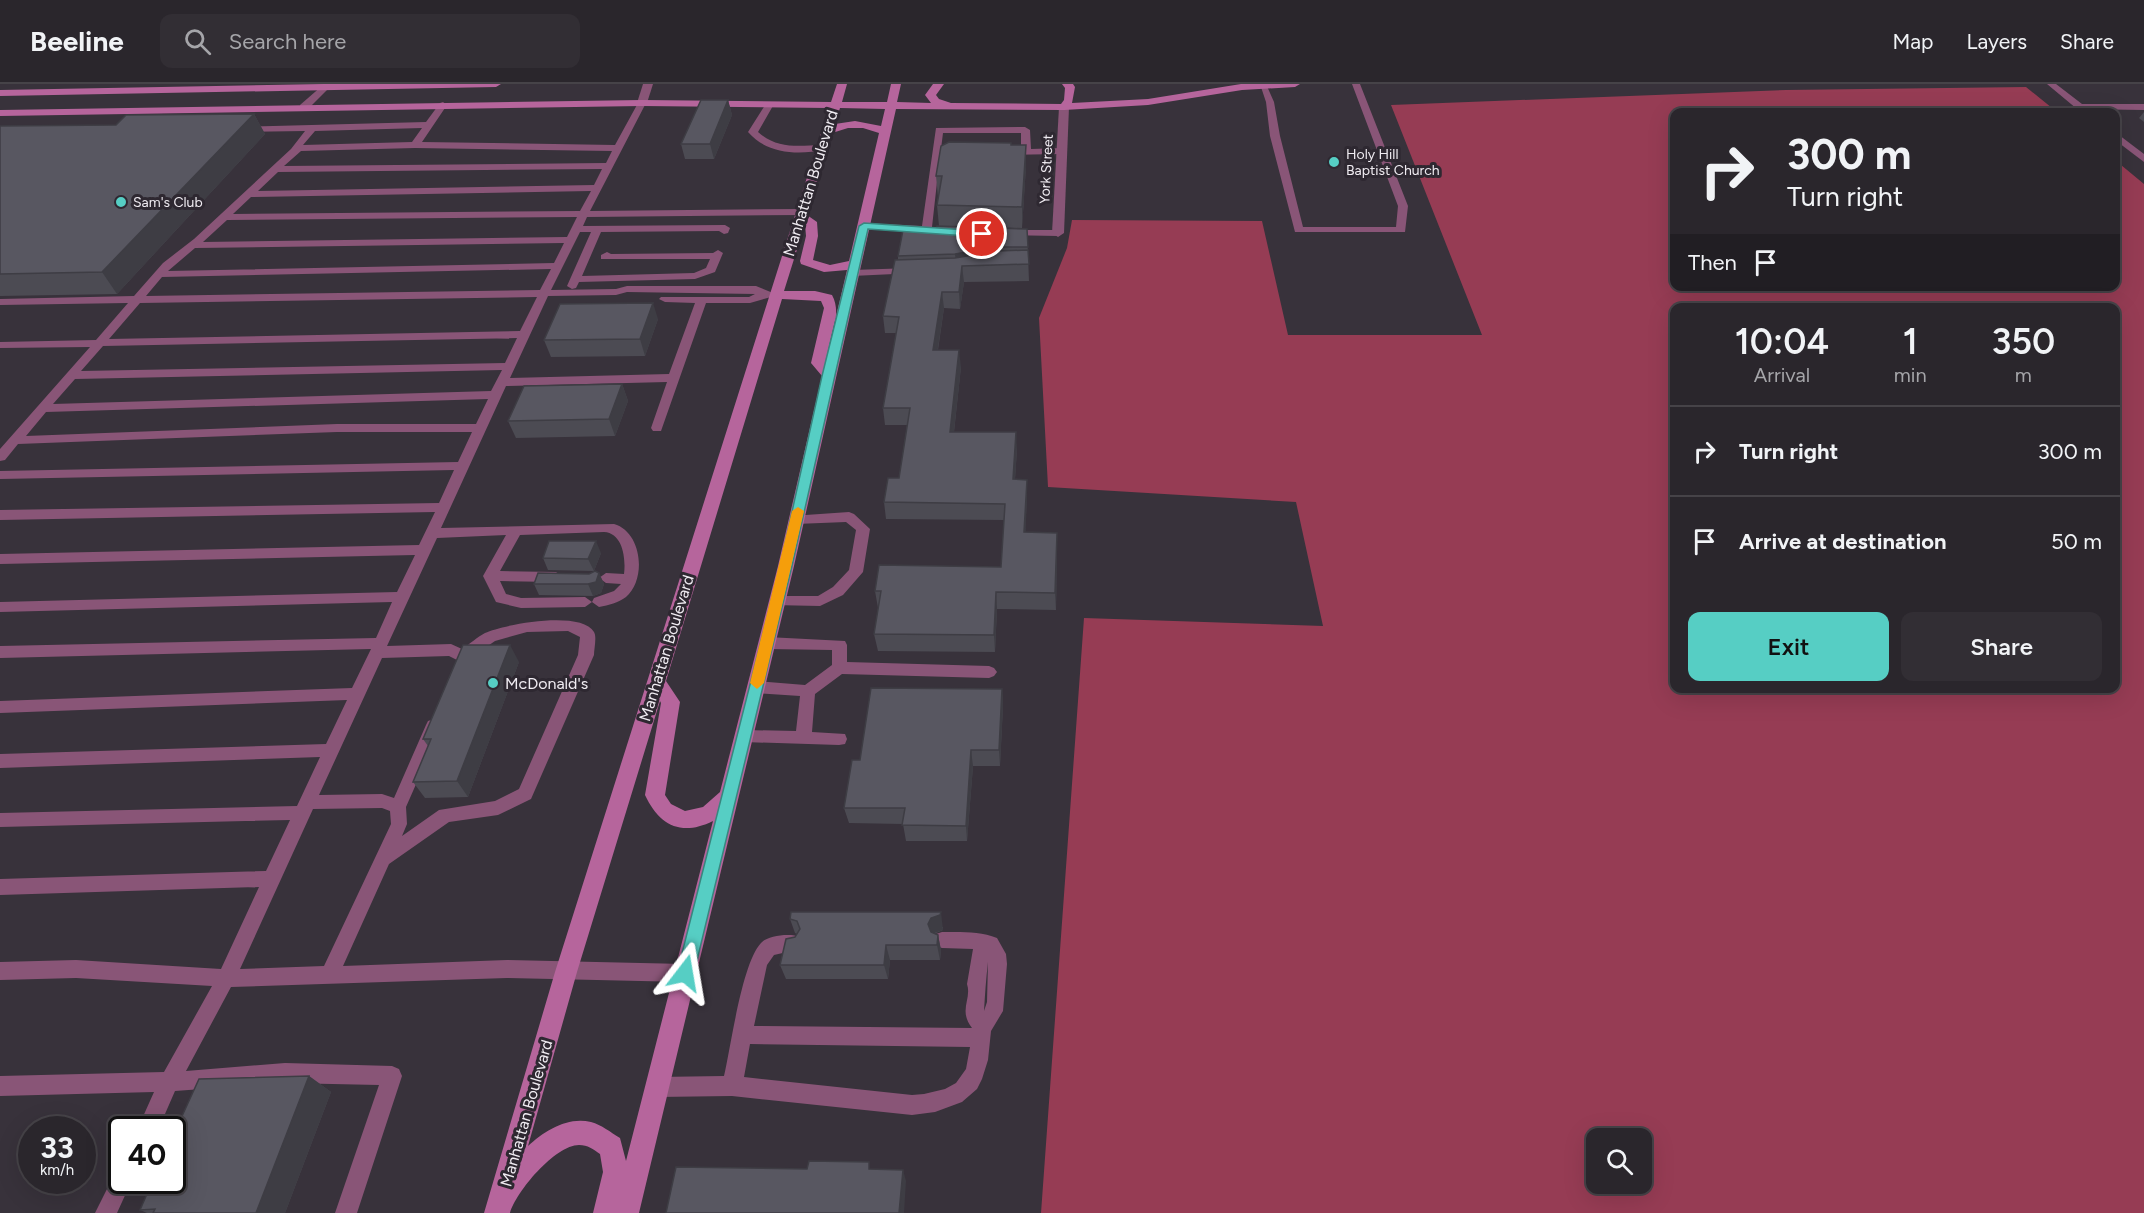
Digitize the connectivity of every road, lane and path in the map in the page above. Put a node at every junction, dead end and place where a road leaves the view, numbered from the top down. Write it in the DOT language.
graph roads {
  1 [pos="496,84"];
  2 [pos="648,84"];
  3 [pos="842,84"];
  4 [pos="896,84"];
  5 [pos="939,84"];
  6 [pos="1067,84"];
  7 [pos="1295,84"];
  8 [pos="1356,84"];
  9 [pos="2051,84"];
  10 [pos="427,85"];
  11 [pos="1263,86"];
  12 [pos="323,88"];
  13 [pos="0,93"];
  14 [pos="642,103"];
  15 [pos="770,104"];
  16 [pos="835,104"];
  17 [pos="443,105"];
  18 [pos="892,105"];
  19 [pos="947,105"];
  20 [pos="304,107"];
  21 [pos="1064,107"];
  22 [pos="2144,107"];
  23 [pos="2081,108"];
  24 [pos="2120,108"];
  25 [pos="0,113"];
  26 [pos="430,125"];
  27 [pos="312,128"];
  28 [pos="230,129"];
  29 [pos="885,131"];
  30 [pos="826,132"];
  31 [pos="2120,139"];
  32 [pos="415,145"];
  33 [pos="297,148"];
  34 [pos="618,148"];
  35 [pos="821,148"];
  36 [pos="936,152"];
  37 [pos="970,152"];
  38 [pos="993,152"];
  39 [pos="1026,152"];
  40 [pos="1062,152"];
  41 [pos="2144,159"];
  42 [pos="608,166"];
  43 [pos="274,169"];
  44 [pos="597,188"];
  45 [pos="248,194"];
  46 [pos="802,211"];
  47 [pos="584,213"];
  48 [pos="223,218"];
  49 [pos="1015,224"];
  50 [pos="864,226"];
  51 [pos="927,228"];
  52 [pos="971,228"];
  53 [pos="576,229"];
  54 [pos="597,230"];
  55 [pos="724,231"];
  56 [pos="1031,233"];
  57 [pos="1058,233"];
  58 [pos="992,234"];
  59 [pos="570,240"];
  60 [pos="193,245"];
  61 [pos="684,255"];
  62 [pos="606,256"];
  63 [pos="637,256"];
  64 [pos="557,266"];
  65 [pos="854,268"];
  66 [pos="925,270"];
  67 [pos="160,274"];
  68 [pos="676,277"];
  69 [pos="628,278"];
  70 [pos="576,279"];
  71 [pos="569,291"];
  72 [pos="544,292"];
  73 [pos="616,292"];
  74 [pos="770,295"];
  75 [pos="138,300"];
  76 [pos="701,300"];
  77 [pos="0,302"];
  78 [pos="524,334"];
  79 [pos="99,344"];
  80 [pos="0,345"];
  81 [pos="509,366"];
  82 [pos="72,375"];
  83 [pos="827,376"];
  84 [pos="674,378"];
  85 [pos="499,388"];
  86 [pos="42,408"];
  87 [pos="481,428"];
  88 [pos="657,428"];
  89 [pos="15,440"];
  90 [pos="0,457"];
  91 [pos="463,466"];
  92 [pos="0,475"];
  93 [pos="444,507"];
  94 [pos="0,516"];
  95 [pos="796,519"];
  96 [pos="515,531"];
  97 [pos="432,533"];
  98 [pos="424,550"];
  99 [pos="0,559"];
  100 [pos="490,576"];
  101 [pos="571,577"];
  102 [pos="606,578"];
  103 [pos="630,579"];
  104 [pos="402,597"];
  105 [pos="777,601"];
  106 [pos="0,607"];
  107 [pos="767,643"];
  108 [pos="379,648"];
  109 [pos="0,652"];
  110 [pos="839,668"];
  111 [pos="989,672"];
  112 [pos="656,681"];
  113 [pos="756,687"];
  114 [pos="808,691"];
  115 [pos="357,694"];
  116 [pos="0,707"];
  117 [pos="440,710"];
  118 [pos="744,736"];
  119 [pos="803,738"];
  120 [pos="838,739"];
  121 [pos="331,750"];
  122 [pos="0,761"];
  123 [pos="729,796"];
  124 [pos="398,807"];
  125 [pos="305,808"];
  126 [pos="0,820"];
  127 [pos="383,859"];
  128 [pos="272,879"];
  129 [pos="0,887"];
  130 [pos="942,940"];
  131 [pos="794,943"];
  132 [pos="991,944"];
  133 [pos="0,971"];
  134 [pos="566,972"];
  135 [pos="685,973"];
  136 [pos="330,974"];
  137 [pos="226,978"];
  138 [pos="982,1033"];
  139 [pos="743,1035"];
  140 [pos="169,1082"];
  141 [pos="0,1086"];
  142 [pos="732,1086"];
  143 [pos="657,1087"];
  144 [pos="153,1116"];
  145 [pos="115,1194"];
  146 [pos="500,1204"];
  147 [pos="106,1213"];
  148 [pos="345,1213"];
  149 [pos="606,1213"];
  150 [pos="626,1213"];
  1 -- 10 [label="street"];
  2 -- 14 [label="street"];
  3 -- 16 [label="street, Manhattan Boulevard"];
  4 -- 18 [label="street"];
  5 -- 19 [label="street"];
  6 -- 21 [label="street"];
  7 -- 11 [label="street"];
  8 -- 11 [label="lane"];
  9 -- 23 [label="lane"];
  10 -- 12 [label="street"];
  11 -- 21 [label="street"];
  12 -- 13 [label="street"];
  12 -- 20 [label="street"];
  14 -- 15 [label="street"];
  14 -- 17 [label="street"];
  14 -- 34 [label="lane"];
  15 -- 16 [label="street"];
  15 -- 35 [label="lane"];
  16 -- 18 [label="street"];
  16 -- 30 [label="street, Manhattan Boulevard"];
  17 -- 20 [label="street"];
  17 -- 26 [label="lane"];
  18 -- 19 [label="street"];
  18 -- 29 [label="street"];
  19 -- 21 [label="street"];
  20 -- 25 [label="street"];
  21 -- 40 [label="street, York Street"];
  22 -- 24 [label="lane"];
  26 -- 27 [label="lane"];
  26 -- 32 [label="lane"];
  27 -- 28 [label="lane"];
  27 -- 33 [label="lane"];
  29 -- 30 [label="street"];
  29 -- 50 [label="street"];
  30 -- 35 [label="street, Manhattan Boulevard"];
  31 -- 41 [label="lane"];
  32 -- 33 [label="lane"];
  32 -- 34 [label="lane"];
  33 -- 43 [label="lane"];
  34 -- 42 [label="lane"];
  35 -- 46 [label="street, Manhattan Boulevard"];
  36 -- 37 [label="lane"];
  36 -- 39 [label="lane"];
  36 -- 51 [label="lane"];
  38 -- 39 [label="lane"];
  39 -- 40 [label="lane"];
  40 -- 57 [label="street, York Street"];
  42 -- 43 [label="lane"];
  42 -- 44 [label="lane"];
  43 -- 45 [label="lane"];
  44 -- 45 [label="lane"];
  44 -- 47 [label="lane"];
  45 -- 48 [label="lane"];
  46 -- 47 [label="lane"];
  46 -- 65 [label="street"];
  46 -- 74 [label="street, Manhattan Boulevard"];
  47 -- 48 [label="lane"];
  47 -- 53 [label="lane"];
  48 -- 60 [label="lane"];
  49 -- 56 [label="lane"];
  50 -- 51 [label="lane"];
  50 -- 65 [label="street"];
  51 -- 52 [label="lane"];
  53 -- 54 [label="lane"];
  53 -- 59 [label="lane"];
  54 -- 55 [label="lane"];
  54 -- 70 [label="lane"];
  56 -- 57 [label="lane"];
  56 -- 58 [label="lane"];
  59 -- 60 [label="lane"];
  59 -- 64 [label="lane"];
  60 -- 67 [label="lane"];
  61 -- 63 [label="lane"];
  61 -- 68 [label="lane"];
  61 -- 68 [label="lane"];
  62 -- 63 [label="lane"];
  63 -- 69 [label="lane"];
  64 -- 67 [label="lane"];
  64 -- 72 [label="lane"];
  65 -- 66 [label="lane"];
  65 -- 83 [label="street"];
  67 -- 75 [label="lane"];
  68 -- 69 [label="lane"];
  69 -- 70 [label="lane"];
  70 -- 71 [label="lane"];
  71 -- 72 [label="lane"];
  71 -- 73 [label="lane"];
  72 -- 75 [label="lane"];
  72 -- 78 [label="lane"];
  73 -- 74 [label="lane"];
  73 -- 76 [label="lane"];
  74 -- 76 [label="lane"];
  74 -- 83 [label="street"];
  74 -- 112 [label="street, Manhattan Boulevard"];
  75 -- 77 [label="lane"];
  75 -- 79 [label="lane"];
  76 -- 84 [label="lane"];
  78 -- 79 [label="lane"];
  78 -- 81 [label="lane"];
  79 -- 80 [label="lane"];
  79 -- 82 [label="lane"];
  81 -- 82 [label="lane"];
  81 -- 85 [label="lane"];
  82 -- 86 [label="lane"];
  83 -- 95 [label="street"];
  84 -- 85 [label="lane"];
  84 -- 88 [label="lane"];
  85 -- 86 [label="lane"];
  85 -- 87 [label="lane"];
  86 -- 89 [label="lane"];
  87 -- 89 [label="lane"];
  87 -- 91 [label="lane"];
  89 -- 90 [label="lane"];
  91 -- 92 [label="lane"];
  91 -- 93 [label="lane"];
  93 -- 94 [label="lane"];
  93 -- 97 [label="lane"];
  95 -- 105 [label="street"];
  95 -- 105 [label="lane"];
  96 -- 97 [label="lane"];
  96 -- 100 [label="lane"];
  96 -- 103 [label="lane"];
  97 -- 98 [label="lane"];
  98 -- 99 [label="lane"];
  98 -- 104 [label="lane"];
  100 -- 101 [label="lane"];
  100 -- 103 [label="lane"];
  102 -- 103 [label="lane"];
  104 -- 106 [label="lane"];
  104 -- 108 [label="lane"];
  105 -- 107 [label="street"];
  107 -- 110 [label="lane"];
  107 -- 113 [label="street"];
  108 -- 109 [label="lane"];
  108 -- 115 [label="lane"];
  108 -- 127 [label="lane"];
  110 -- 111 [label="lane"];
  110 -- 114 [label="lane"];
  112 -- 123 [label="street"];
  112 -- 134 [label="street, Manhattan Boulevard"];
  113 -- 114 [label="lane"];
  113 -- 118 [label="street"];
  114 -- 119 [label="lane"];
  115 -- 116 [label="lane"];
  115 -- 121 [label="lane"];
  117 -- 124 [label="lane"];
  118 -- 119 [label="lane"];
  118 -- 123 [label="street"];
  119 -- 120 [label="lane"];
  121 -- 122 [label="lane"];
  121 -- 125 [label="lane"];
  123 -- 135 [label="street"];
  124 -- 125 [label="lane"];
  124 -- 127 [label="lane"];
  125 -- 126 [label="lane"];
  125 -- 128 [label="lane"];
  127 -- 136 [label="lane"];
  128 -- 129 [label="lane"];
  128 -- 137 [label="lane"];
  130 -- 132 [label="lane"];
  131 -- 139 [label="lane"];
  132 -- 138 [label="lane"];
  132 -- 138 [label="lane"];
  133 -- 137 [label="lane"];
  134 -- 135 [label="lane"];
  134 -- 136 [label="lane"];
  134 -- 146 [label="street, Manhattan Boulevard"];
  135 -- 143 [label="street"];
  136 -- 137 [label="lane"];
  137 -- 140 [label="lane"];
  138 -- 139 [label="lane"];
  138 -- 142 [label="lane"];
  139 -- 142 [label="lane"];
  140 -- 141 [label="lane"];
  140 -- 144 [label="lane"];
  140 -- 148 [label="lane"];
  142 -- 143 [label="lane"];
  143 -- 150 [label="street"];
  145 -- 147 [label="lane"];
  146 -- 149 [label="street"];
}
